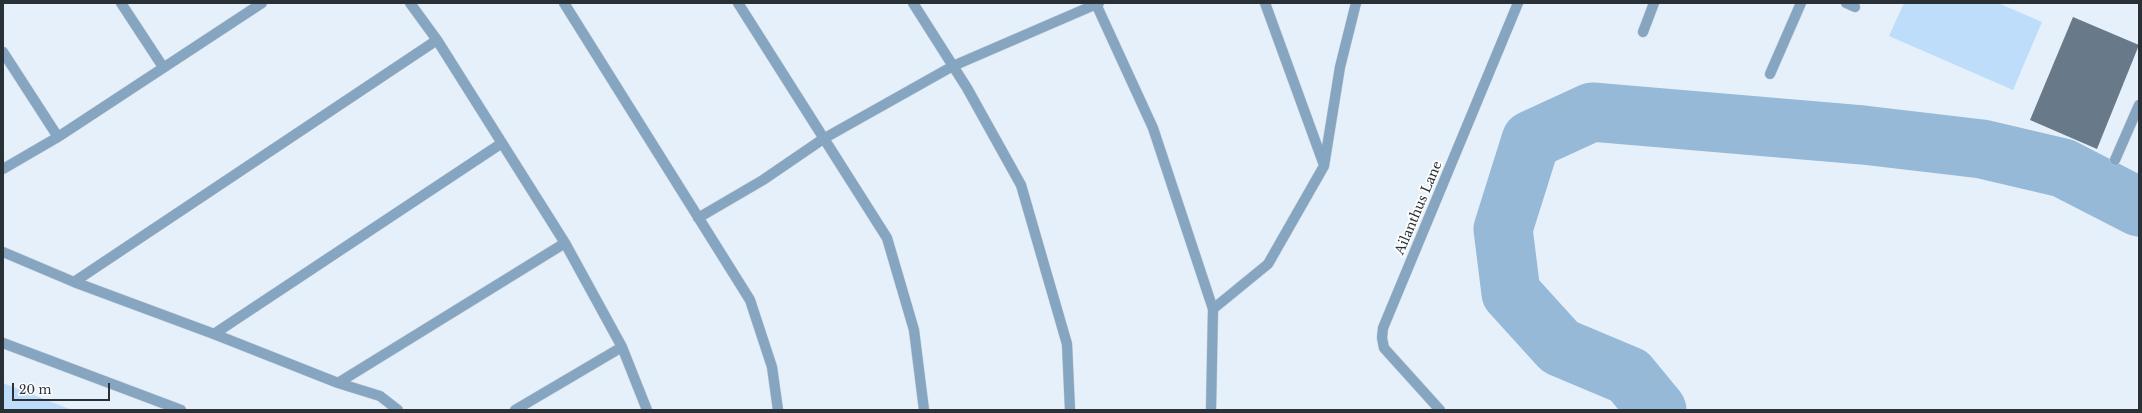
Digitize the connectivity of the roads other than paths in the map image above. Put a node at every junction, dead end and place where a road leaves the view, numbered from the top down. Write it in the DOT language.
graph roads {
  1 [pos="121,3"];
  2 [pos="262,3"];
  3 [pos="410,3"];
  4 [pos="564,3"];
  5 [pos="738,3"];
  6 [pos="913,3"];
  7 [pos="1098,3"];
  8 [pos="1265,3"];
  9 [pos="1356,3"];
  10 [pos="1518,3"];
  11 [pos="1654,3"];
  12 [pos="1801,3"];
  13 [pos="1643,32"];
  14 [pos="437,40"];
  15 [pos="3,52"];
  16 [pos="953,66"];
  17 [pos="163,67"];
  18 [pos="1770,74"];
  19 [pos="2139,105"];
  20 [pos="58,137"];
  21 [pos="823,139"];
  22 [pos="502,143"];
  23 [pos="2115,160"];
  24 [pos="1324,166"];
  25 [pos="3,169"];
  26 [pos="698,218"];
  27 [pos="565,243"];
  28 [pos="3,252"];
  29 [pos="74,282"];
  30 [pos="1213,309"];
  31 [pos="214,334"];
  32 [pos="3,343"];
  33 [pos="622,347"];
  34 [pos="338,383"];
  35 [pos="181,410"];
  36 [pos="398,410"];
  37 [pos="515,410"];
  38 [pos="646,410"];
  39 [pos="778,410"];
  40 [pos="924,410"];
  41 [pos="1070,410"];
  42 [pos="1212,410"];
  43 [pos="1440,410"];
  1 -- 17 [label="street"];
  2 -- 17 [label="street"];
  3 -- 14 [label="street"];
  4 -- 26 [label="street"];
  5 -- 21 [label="street"];
  6 -- 16 [label="street"];
  7 -- 16 [label="street"];
  7 -- 30 [label="street"];
  8 -- 24 [label="street"];
  9 -- 24 [label="street"];
  10 -- 43 [label="street, Ailanthus Lane"];
  11 -- 13 [label="street"];
  12 -- 18 [label="street"];
  14 -- 22 [label="street"];
  14 -- 29 [label="street"];
  15 -- 20 [label="street"];
  16 -- 21 [label="street"];
  16 -- 41 [label="street"];
  17 -- 20 [label="street"];
  19 -- 23 [label="street"];
  20 -- 25 [label="street"];
  21 -- 26 [label="street"];
  21 -- 40 [label="street"];
  22 -- 27 [label="street"];
  22 -- 31 [label="street"];
  24 -- 30 [label="street"];
  26 -- 39 [label="street"];
  27 -- 33 [label="street"];
  27 -- 34 [label="street"];
  28 -- 29 [label="street"];
  29 -- 31 [label="street"];
  30 -- 42 [label="street"];
  31 -- 34 [label="street"];
  32 -- 35 [label="street"];
  33 -- 37 [label="street"];
  33 -- 38 [label="street"];
  34 -- 36 [label="street"];
}
